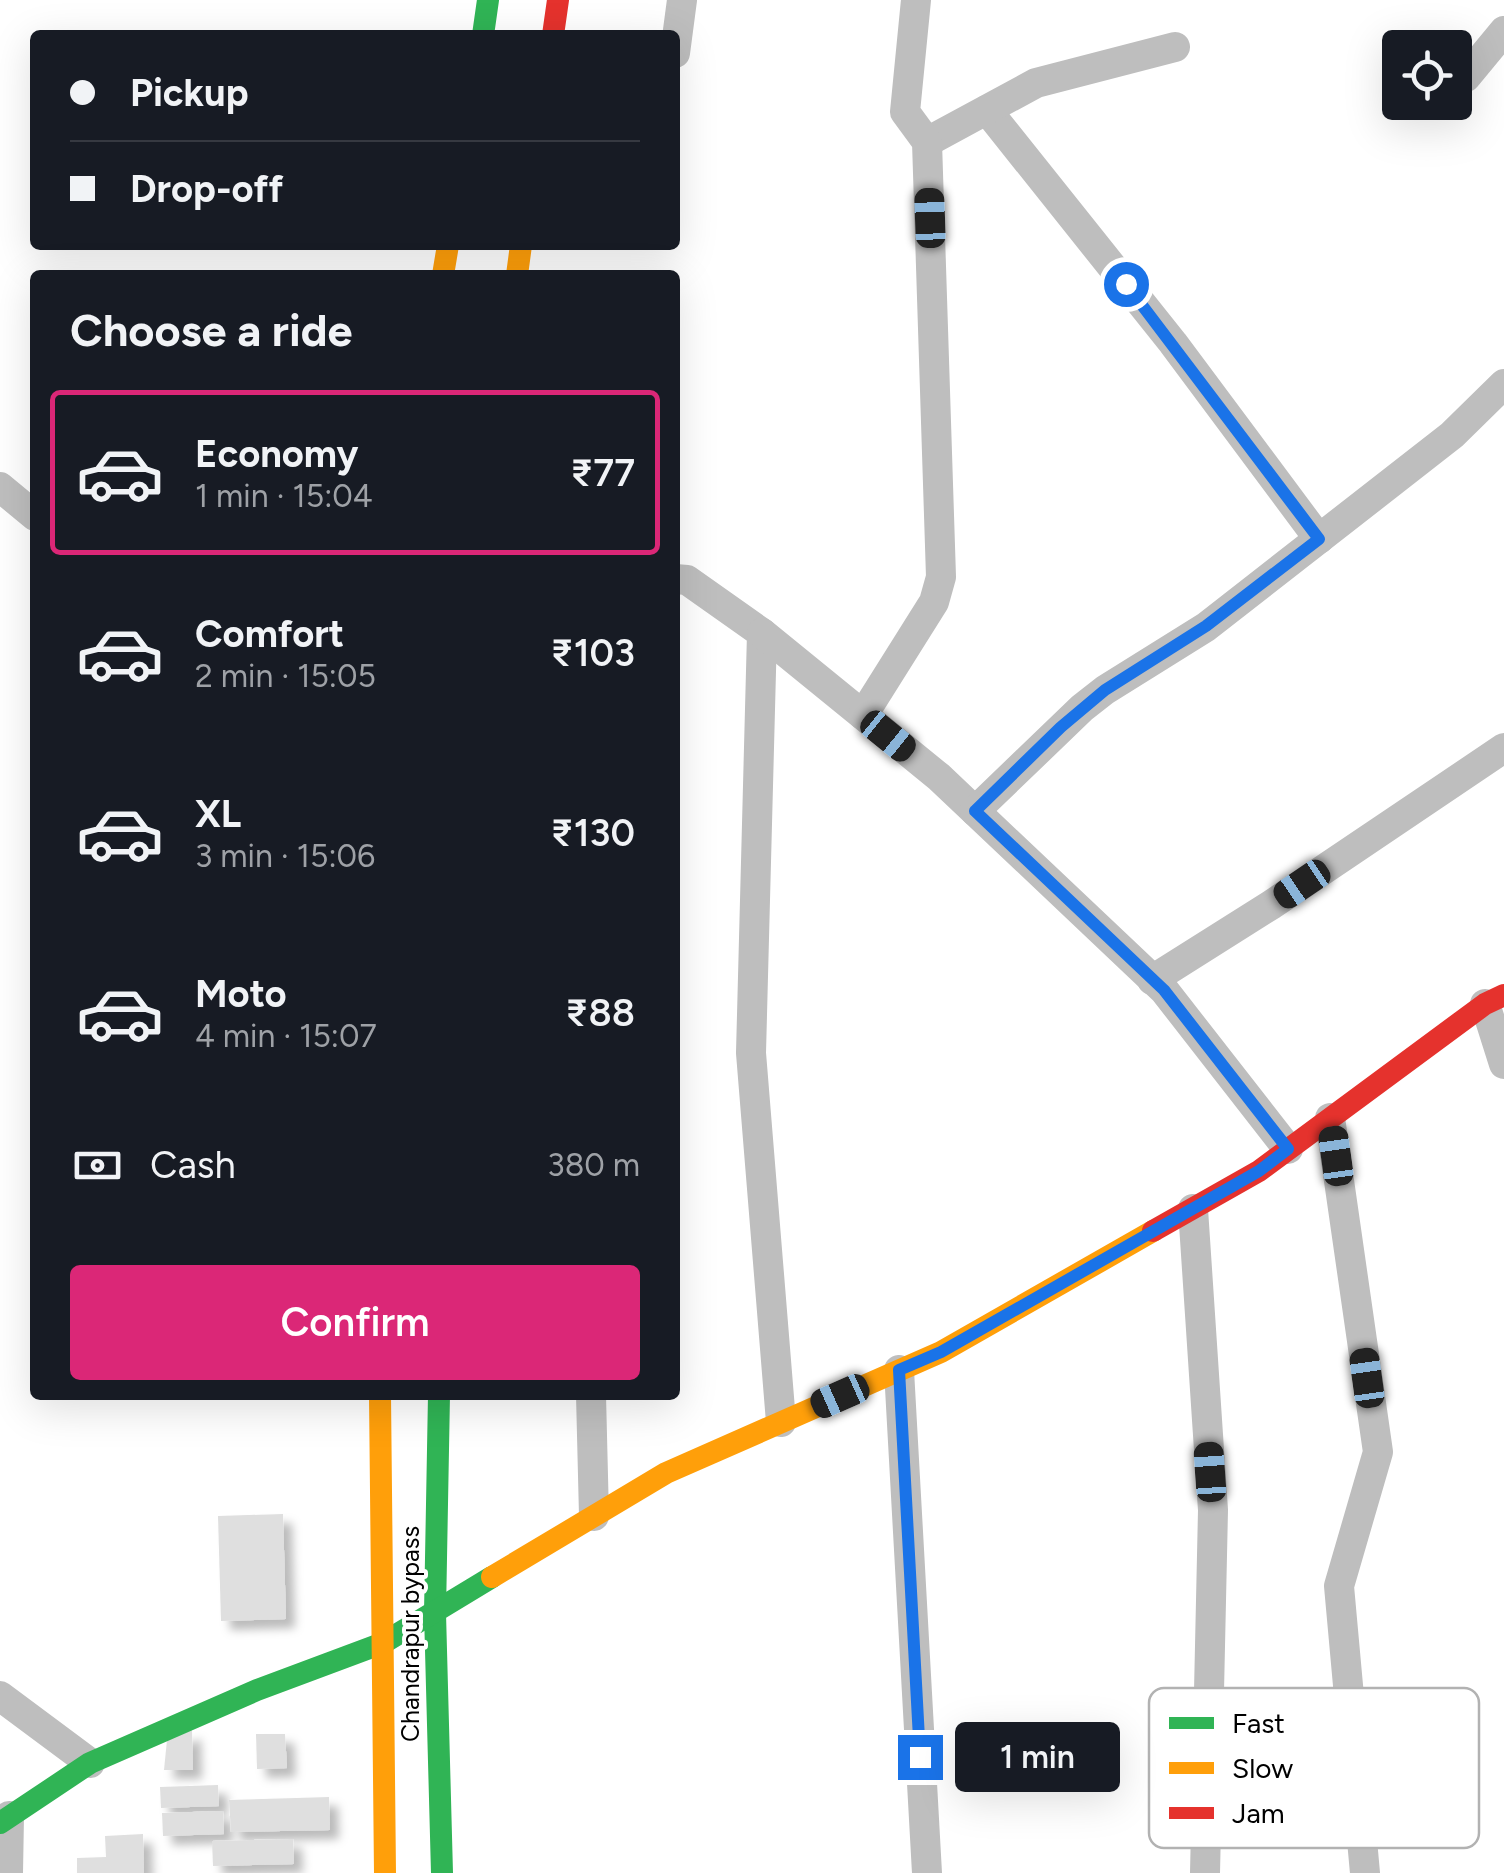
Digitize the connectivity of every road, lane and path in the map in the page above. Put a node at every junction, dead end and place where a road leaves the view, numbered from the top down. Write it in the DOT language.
graph roads {
  1 [pos="488,0"];
  2 [pos="558,0"];
  3 [pos="682,0"];
  4 [pos="921,4"];
  5 [pos="484,30"];
  6 [pos="553,30"];
  7 [pos="678,30"];
  8 [pos="1504,31"];
  9 [pos="1175,47"];
  10 [pos="1472,70"];
  11 [pos="987,110"];
  12 [pos="928,142"];
  13 [pos="1504,384"];
  14 [pos="0,487"];
  15 [pos="30,512"];
  16 [pos="1319,539"];
  17 [pos="680,579"];
  18 [pos="762,634"];
  19 [pos="863,715"];
  20 [pos="1504,748"];
  21 [pos="975,811"];
  22 [pos="1152,980"];
  23 [pos="1495,999"];
  24 [pos="1504,1064"];
  25 [pos="1330,1118"];
  26 [pos="1288,1149"];
  27 [pos="1193,1209"];
  28 [pos="899,1370"];
  29 [pos="380,1400"];
  30 [pos="440,1400"];
  31 [pos="591,1400"];
  32 [pos="781,1422"];
  33 [pos="594,1516"];
  34 [pos="435,1613"];
  35 [pos="383,1643"];
  36 [pos="1209,1688"];
  37 [pos="1349,1688"];
  38 [pos="0,1696"];
  39 [pos="90,1763"];
  40 [pos="5,1819"];
  41 [pos="1205,1848"];
  42 [pos="1364,1848"];
  43 [pos="8,1873"];
  44 [pos="385,1873"];
  45 [pos="442,1873"];
  46 [pos="927,1873"];
  47 [pos="1204,1873"];
  48 [pos="1366,1873"];
  1 -- 5 [label="main road"];
  2 -- 6 [label="main road"];
  3 -- 7 [label="street"];
  4 -- 12 [label="street"];
  8 -- 10 [label="street"];
  9 -- 11 [label="street"];
  11 -- 12 [label="street"];
  11 -- 16 [label="street"];
  12 -- 19 [label="street"];
  13 -- 16 [label="street"];
  14 -- 15 [label="street"];
  16 -- 21 [label="street"];
  17 -- 18 [label="street"];
  18 -- 19 [label="street"];
  18 -- 32 [label="street"];
  19 -- 21 [label="street"];
  20 -- 22 [label="street"];
  21 -- 22 [label="street"];
  22 -- 26 [label="street"];
  23 -- 24 [label="street"];
  23 -- 25 [label="main road"];
  25 -- 26 [label="main road"];
  25 -- 37 [label="street"];
  26 -- 27 [label="main road"];
  27 -- 28 [label="main road"];
  27 -- 36 [label="street"];
  28 -- 32 [label="main road"];
  28 -- 46 [label="street"];
  29 -- 35 [label="main road, Chandrapur bypass"];
  30 -- 34 [label="main road, Chandrapur bypass"];
  31 -- 33 [label="street"];
  32 -- 33 [label="main road"];
  33 -- 34 [label="main road"];
  34 -- 35 [label="main road"];
  34 -- 45 [label="main road, Chandrapur bypass"];
  35 -- 39 [label="main road"];
  35 -- 44 [label="main road, Chandrapur bypass"];
  38 -- 39 [label="street"];
  39 -- 40 [label="main road"];
  40 -- 43 [label="street"];
  41 -- 47 [label="street"];
  42 -- 48 [label="street"];
}
